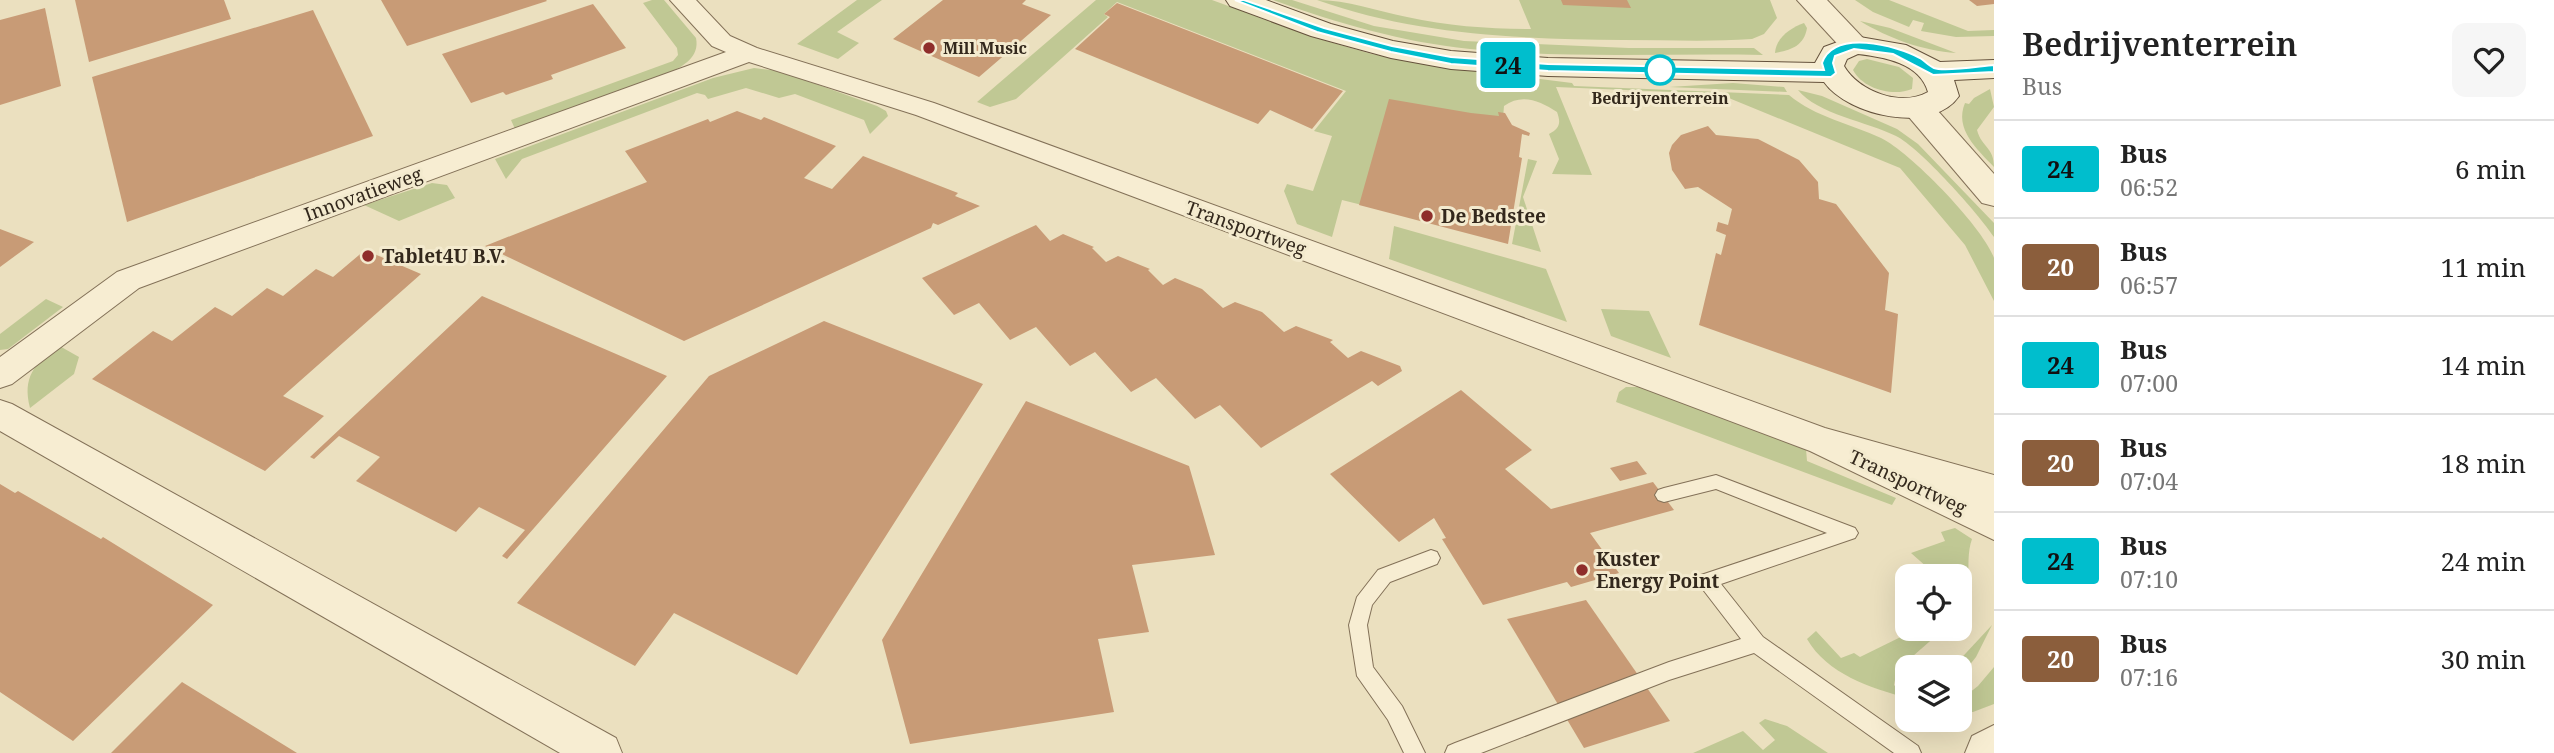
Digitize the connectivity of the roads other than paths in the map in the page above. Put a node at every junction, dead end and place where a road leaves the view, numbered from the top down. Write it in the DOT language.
graph roads {
  1 [pos="682,0"];
  2 [pos="1240,0"];
  3 [pos="1811,0"];
  4 [pos="1854,46"];
  5 [pos="748,53"];
  6 [pos="1994,69"];
  7 [pos="1933,72"];
  8 [pos="1831,73"];
  9 [pos="1919,109"];
  10 [pos="1994,195"];
  11 [pos="0,375"];
  12 [pos="0,414"];
  13 [pos="1822,441"];
  14 [pos="1994,490"];
  15 [pos="1664,495"];
  16 [pos="1994,524"];
  17 [pos="1431,558"];
  18 [pos="1756,643"];
  19 [pos="1994,749"];
  20 [pos="601,753"];
  21 [pos="1415,753"];
  22 [pos="1455,753"];
  23 [pos="1911,753"];
  24 [pos="1989,753"];
  1 -- 5 [label="street, Transportweg"];
  2 -- 8 [label="main road"];
  3 -- 4 [label="main road"];
  4 -- 7 [label="main road"];
  4 -- 8 [label="main road"];
  5 -- 11 [label="street, Innovatieweg"];
  5 -- 13 [label="street, Transportweg"];
  6 -- 7 [label="main road"];
  7 -- 9 [label="main road"];
  8 -- 9 [label="main road"];
  9 -- 10 [label="main road"];
  12 -- 20 [label="street"];
  13 -- 14 [label="street, Transportweg"];
  13 -- 16 [label="street, Transportweg"];
  15 -- 18 [label="lane"];
  17 -- 21 [label="lane"];
  18 -- 22 [label="lane"];
  18 -- 23 [label="lane"];
  19 -- 24 [label="main road"];
}
